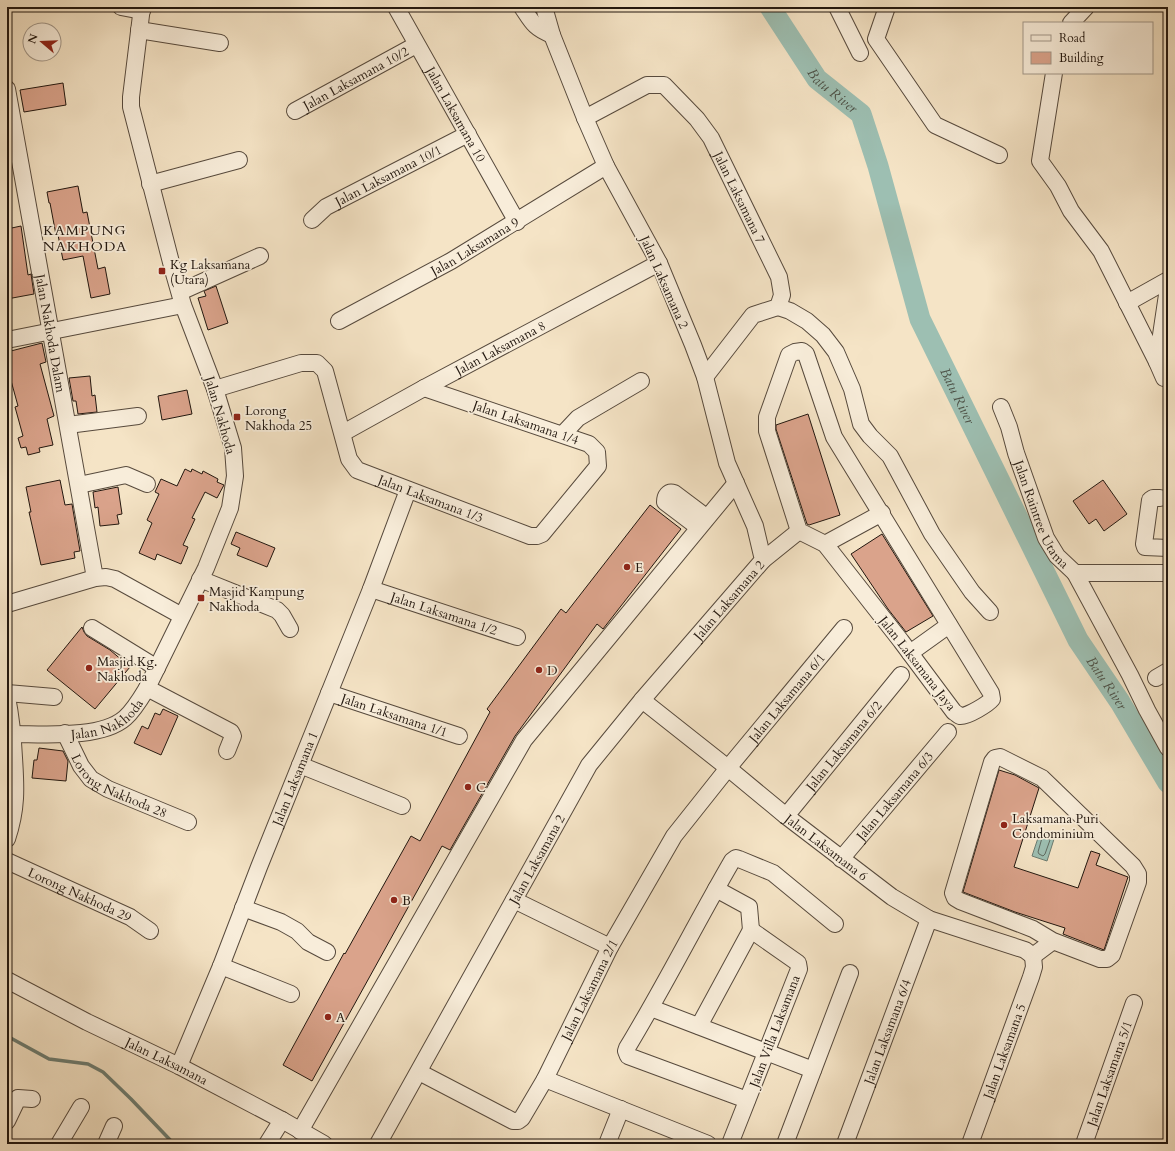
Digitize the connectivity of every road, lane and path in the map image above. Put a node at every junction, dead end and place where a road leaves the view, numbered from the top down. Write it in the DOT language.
graph roads {
  1 [pos="121,7"];
  2 [pos="396,7"];
  3 [pos="522,7"];
  4 [pos="544,7"];
  5 [pos="837,7"];
  6 [pos="887,7"];
  7 [pos="1086,7"];
  8 [pos="142,9"];
  9 [pos="1072,22"];
  10 [pos="139,30"];
  11 [pos="552,35"];
  12 [pos="220,43"];
  13 [pos="416,45"];
  14 [pos="860,53"];
  15 [pos="1054,74"];
  16 [pos="7,89"];
  17 [pos="295,111"];
  18 [pos="585,118"];
  19 [pos="468,134"];
  20 [pos="999,155"];
  21 [pos="239,160"];
  22 [pos="606,166"];
  23 [pos="150,184"];
  24 [pos="312,220"];
  25 [pos="516,222"];
  26 [pos="260,256"];
  27 [pos="659,263"];
  28 [pos="1168,280"];
  29 [pos="1168,288"];
  30 [pos="181,298"];
  31 [pos="1127,303"];
  32 [pos="778,307"];
  33 [pos="339,321"];
  34 [pos="52,332"];
  35 [pos="7,340"];
  36 [pos="1157,362"];
  37 [pos="705,376"];
  38 [pos="1168,378"];
  39 [pos="641,381"];
  40 [pos="424,388"];
  41 [pos="215,389"];
  42 [pos="1001,407"];
  43 [pos="138,416"];
  44 [pos="68,425"];
  45 [pos="343,433"];
  46 [pos="563,434"];
  47 [pos="736,483"];
  48 [pos="147,484"];
  49 [pos="79,486"];
  50 [pos="408,490"];
  51 [pos="1160,498"];
  52 [pos="882,513"];
  53 [pos="799,531"];
  54 [pos="542,534"];
  55 [pos="824,544"];
  56 [pos="1168,548"];
  57 [pos="763,560"];
  58 [pos="1075,573"];
  59 [pos="1168,573"];
  60 [pos="95,578"];
  61 [pos="200,579"];
  62 [pos="371,589"];
  63 [pos="7,604"];
  64 [pos="990,612"];
  65 [pos="182,616"];
  66 [pos="949,625"];
  67 [pos="92,628"];
  68 [pos="844,628"];
  69 [pos="290,629"];
  70 [pos="517,637"];
  71 [pos="910,653"];
  72 [pos="156,668"];
  73 [pos="901,675"];
  74 [pos="147,688"];
  75 [pos="7,693"];
  76 [pos="329,693"];
  77 [pos="7,697"];
  78 [pos="54,697"];
  79 [pos="642,700"];
  80 [pos="948,732"];
  81 [pos="65,733"];
  82 [pos="13,734"];
  83 [pos="459,736"];
  84 [pos="1168,748"];
  85 [pos="227,751"];
  86 [pos="300,765"];
  87 [pos="728,768"];
  88 [pos="402,806"];
  89 [pos="786,816"];
  90 [pos="188,822"];
  91 [pos="7,839"];
  92 [pos="841,859"];
  93 [pos="7,861"];
  94 [pos="716,889"];
  95 [pos="514,900"];
  96 [pos="243,908"];
  97 [pos="929,918"];
  98 [pos="835,924"];
  99 [pos="751,930"];
  100 [pos="150,931"];
  101 [pos="1037,932"];
  102 [pos="1053,941"];
  103 [pos="610,947"];
  104 [pos="327,952"];
  105 [pos="1029,953"];
  106 [pos="221,966"];
  107 [pos="850,973"];
  108 [pos="7,980"];
  109 [pos="291,994"];
  110 [pos="1134,1002"];
  111 [pos="651,1008"];
  112 [pos="699,1026"];
  113 [pos="766,1051"];
  114 [pos="179,1066"];
  115 [pos="813,1070"];
  116 [pos="418,1072"];
  117 [pos="545,1079"];
  118 [pos="32,1099"];
  119 [pos="747,1100"];
  120 [pos="81,1107"];
  121 [pos="620,1109"];
  122 [pos="282,1120"];
  123 [pos="7,1121"];
  124 [pos="114,1126"];
  125 [pos="300,1131"];
  126 [pos="59,1144"];
  127 [pos="106,1144"];
  128 [pos="267,1144"];
  129 [pos="324,1144"];
  130 [pos="378,1144"];
  131 [pos="607,1144"];
  132 [pos="708,1144"];
  133 [pos="730,1144"];
  134 [pos="784,1144"];
  135 [pos="845,1144"];
  136 [pos="970,1144"];
  137 [pos="1084,1144"];
  1 -- 8 [label="street"];
  2 -- 13 [label="street, Jalan Laksamana 10"];
  3 -- 11 [label="street"];
  4 -- 11 [label="street, Jalan Laksamana 2"];
  5 -- 14 [label="street"];
  6 -- 20 [label="street"];
  7 -- 9 [label="street"];
  8 -- 10 [label="street, Jalan Nakhoda"];
  10 -- 12 [label="street"];
  10 -- 23 [label="street, Jalan Nakhoda"];
  11 -- 18 [label="street, Jalan Laksamana 2"];
  13 -- 17 [label="street, Jalan Laksamana 10/2"];
  13 -- 19 [label="street, Jalan Laksamana 10"];
  15 -- 31 [label="street"];
  16 -- 34 [label="street, Jalan Nakhoda Dalam"];
  18 -- 22 [label="street, Jalan Laksamana 2"];
  18 -- 32 [label="street, Jalan Laksamana 7"];
  19 -- 24 [label="street, Jalan Laksamana 10/1"];
  19 -- 25 [label="street, Jalan Laksamana 10"];
  21 -- 23 [label="street"];
  22 -- 25 [label="street, Jalan Laksamana 9"];
  22 -- 27 [label="street, Jalan Laksamana 2"];
  23 -- 30 [label="street, Jalan Nakhoda"];
  25 -- 33 [label="street, Jalan Laksamana 9"];
  26 -- 30 [label="street"];
  27 -- 37 [label="street, Jalan Laksamana 2"];
  27 -- 40 [label="street, Jalan Laksamana 8"];
  28 -- 31 [label="street"];
  29 -- 36 [label="street"];
  30 -- 34 [label="street"];
  30 -- 41 [label="street, Jalan Nakhoda"];
  31 -- 36 [label="street"];
  32 -- 37 [label="street"];
  32 -- 64 [label="street"];
  34 -- 35 [label="street"];
  34 -- 44 [label="street, Jalan Nakhoda Dalam"];
  36 -- 38 [label="street"];
  37 -- 47 [label="street, Jalan Laksamana 2"];
  39 -- 46 [label="street"];
  40 -- 45 [label="street, Jalan Laksamana 8"];
  40 -- 46 [label="street, Jalan Laksamana 1/4"];
  41 -- 45 [label="street"];
  41 -- 61 [label="street, Jalan Nakhoda"];
  42 -- 58 [label="street, Jalan Raintree Utama"];
  43 -- 44 [label="street"];
  44 -- 49 [label="street, Jalan Nakhoda Dalam"];
  45 -- 50 [label="street, Jalan Laksamana 1/3"];
  46 -- 54 [label="street, Jalan Laksamana 1/4"];
  47 -- 57 [label="street, Jalan Laksamana 2"];
  47 -- 125 [label="street"];
  48 -- 49 [label="street"];
  49 -- 60 [label="street, Jalan Nakhoda Dalam"];
  50 -- 54 [label="street, Jalan Laksamana 1/3"];
  50 -- 62 [label="street, Jalan Laksamana 1"];
  51 -- 56 [label="street"];
  52 -- 53 [label="street, Jalan Laksamana Jaya"];
  52 -- 55 [label="street"];
  52 -- 66 [label="street, Jalan Laksamana Jaya"];
  53 -- 55 [label="street, Jalan Laksamana Jaya"];
  53 -- 57 [label="street"];
  55 -- 71 [label="street, Jalan Laksamana Jaya"];
  57 -- 79 [label="street, Jalan Laksamana 2"];
  58 -- 59 [label="street, Jalan Raintree Utama"];
  58 -- 84 [label="street"];
  60 -- 63 [label="street"];
  60 -- 65 [label="street"];
  61 -- 65 [label="street, Jalan Nakhoda"];
  61 -- 69 [label="street"];
  62 -- 70 [label="street, Jalan Laksamana 1/2"];
  62 -- 76 [label="street, Jalan Laksamana 1"];
  65 -- 72 [label="street, Jalan Nakhoda"];
  66 -- 71 [label="street"];
  66 -- 71 [label="street, Jalan Laksamana Jaya"];
  67 -- 72 [label="street"];
  68 -- 87 [label="street, Jalan Laksamana 6/1"];
  72 -- 74 [label="street, Jalan Nakhoda"];
  73 -- 89 [label="street, Jalan Laksamana 6/2"];
  74 -- 81 [label="street, Jalan Nakhoda"];
  74 -- 85 [label="street"];
  75 -- 78 [label="street"];
  76 -- 83 [label="street, Jalan Laksamana 1/1"];
  76 -- 86 [label="street, Jalan Laksamana 1"];
  77 -- 82 [label="street"];
  79 -- 87 [label="street, Jalan Laksamana 6"];
  79 -- 95 [label="street, Jalan Laksamana 2"];
  80 -- 92 [label="street, Jalan Laksamana 6/3"];
  81 -- 82 [label="street, Jalan Nakhoda"];
  81 -- 90 [label="street, Lorong Nakhoda 28"];
  82 -- 91 [label="street"];
  86 -- 88 [label="street"];
  86 -- 96 [label="street, Jalan Laksamana 1"];
  87 -- 89 [label="street, Jalan Laksamana 6"];
  87 -- 103 [label="street, Jalan Laksamana 2/1"];
  89 -- 92 [label="street, Jalan Laksamana 6"];
  92 -- 97 [label="street, Jalan Laksamana 6"];
  93 -- 100 [label="street, Lorong Nakhoda 29"];
  94 -- 98 [label="street"];
  94 -- 99 [label="street"];
  94 -- 111 [label="street"];
  95 -- 103 [label="street"];
  95 -- 116 [label="street, Jalan Laksamana 2"];
  96 -- 104 [label="street"];
  96 -- 106 [label="street, Jalan Laksamana 1"];
  97 -- 105 [label="street, Jalan Laksamana 6"];
  97 -- 135 [label="street, Jalan Laksamana 6/4"];
  99 -- 112 [label="street"];
  99 -- 113 [label="street, Jalan Villa Laksamana"];
  101 -- 102 [label="street"];
  101 -- 102 [label="street"];
  101 -- 105 [label="street"];
  102 -- 105 [label="street"];
  103 -- 117 [label="street, Jalan Laksamana 2/1"];
  105 -- 136 [label="street, Jalan Laksamana 5"];
  106 -- 109 [label="street"];
  106 -- 114 [label="street, Jalan Laksamana 1"];
  107 -- 115 [label="street"];
  108 -- 114 [label="street, Jalan Laksamana"];
  110 -- 137 [label="street, Jalan Laksamana 5/1"];
  111 -- 112 [label="street"];
  111 -- 119 [label="street"];
  112 -- 113 [label="street"];
  113 -- 115 [label="street"];
  113 -- 119 [label="street, Jalan Villa Laksamana"];
  114 -- 122 [label="street, Jalan Laksamana"];
  115 -- 134 [label="street"];
  116 -- 117 [label="street, Jalan Laksamana 2/1"];
  116 -- 130 [label="street, Jalan Laksamana 2"];
  117 -- 121 [label="street"];
  118 -- 123 [label="street"];
  119 -- 133 [label="street, Jalan Villa Laksamana"];
  120 -- 126 [label="street"];
  121 -- 131 [label="street"];
  121 -- 132 [label="street"];
  122 -- 125 [label="street, Jalan Laksamana"];
  122 -- 128 [label="street"];
  124 -- 127 [label="street"];
  125 -- 129 [label="street, Jalan Laksamana"];
}
